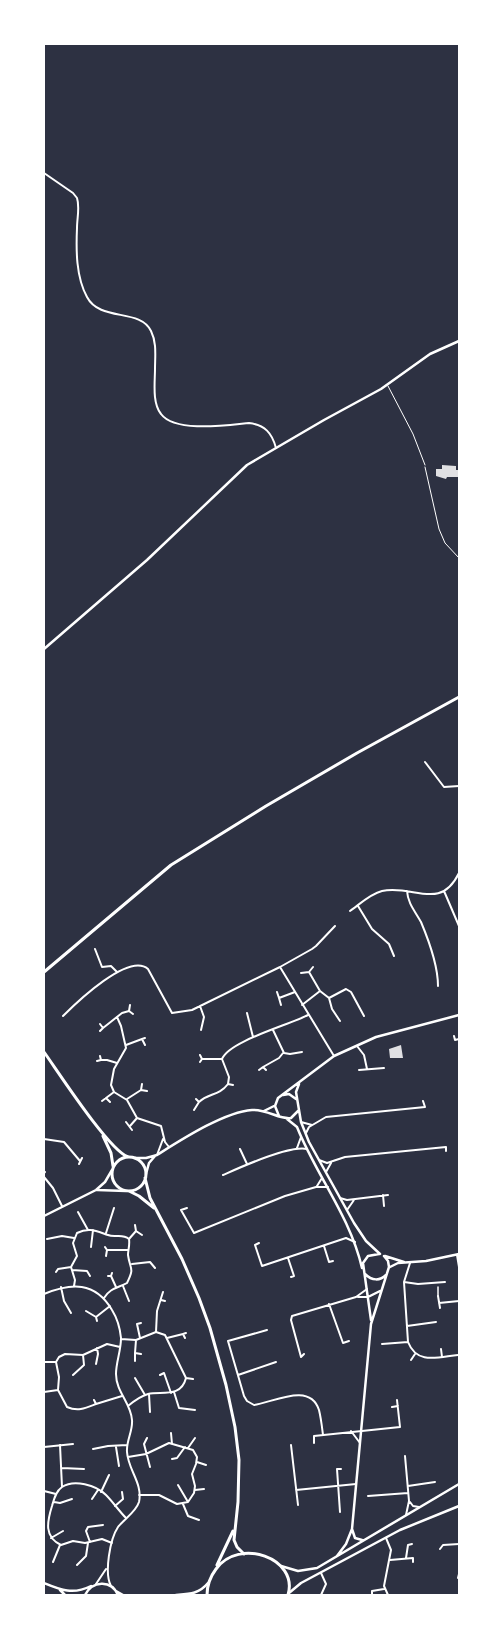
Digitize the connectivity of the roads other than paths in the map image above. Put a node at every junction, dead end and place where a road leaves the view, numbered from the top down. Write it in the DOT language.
graph roads {
  1 [pos="44,173"];
  2 [pos="459,341"];
  3 [pos="387,385"];
  4 [pos="276,448"];
  5 [pos="424,465"];
  6 [pos="44,649"];
  7 [pos="459,697"];
  8 [pos="425,762"];
  9 [pos="459,786"];
  10 [pos="459,873"];
  11 [pos="407,891"];
  12 [pos="444,891"];
  13 [pos="358,905"];
  14 [pos="350,911"];
  15 [pos="334,926"];
  16 [pos="459,926"];
  17 [pos="95,950"];
  18 [pos="394,956"];
  19 [pos="280,967"];
  20 [pos="313,967"];
  21 [pos="44,972"];
  22 [pos="117,972"];
  23 [pos="309,972"];
  24 [pos="301,973"];
  25 [pos="438,986"];
  26 [pos="320,991"];
  27 [pos="277,992"];
  28 [pos="295,992"];
  29 [pos="279,998"];
  30 [pos="329,998"];
  31 [pos="130,1005"];
  32 [pos="281,1005"];
  33 [pos="302,1005"];
  34 [pos="200,1006"];
  35 [pos="130,1010"];
  36 [pos="247,1013"];
  37 [pos="133,1014"];
  38 [pos="308,1015"];
  39 [pos="459,1015"];
  40 [pos="63,1016"];
  41 [pos="364,1016"];
  42 [pos="117,1017"];
  43 [pos="340,1021"];
  44 [pos="100,1024"];
  45 [pos="104,1028"];
  46 [pos="272,1029"];
  47 [pos="201,1030"];
  48 [pos="100,1031"];
  49 [pos="454,1036"];
  50 [pos="253,1037"];
  51 [pos="145,1038"];
  52 [pos="142,1039"];
  53 [pos="459,1039"];
  54 [pos="126,1045"];
  55 [pos="145,1045"];
  56 [pos="357,1046"];
  57 [pos="44,1052"];
  58 [pos="302,1052"];
  59 [pos="284,1053"];
  60 [pos="200,1055"];
  61 [pos="100,1056"];
  62 [pos="334,1056"];
  63 [pos="202,1059"];
  64 [pos="222,1059"];
  65 [pos="101,1060"];
  66 [pos="97,1061"];
  67 [pos="200,1062"];
  68 [pos="117,1063"];
  69 [pos="263,1067"];
  70 [pos="384,1068"];
  71 [pos="367,1069"];
  72 [pos="259,1070"];
  73 [pos="266,1070"];
  74 [pos="360,1070"];
  75 [pos="299,1083"];
  76 [pos="142,1084"];
  77 [pos="228,1084"];
  78 [pos="233,1085"];
  79 [pos="141,1090"];
  80 [pos="148,1091"];
  81 [pos="114,1092"];
  82 [pos="281,1096"];
  83 [pos="106,1098"];
  84 [pos="196,1099"];
  85 [pos="126,1100"];
  86 [pos="102,1101"];
  87 [pos="298,1101"];
  88 [pos="424,1101"];
  89 [pos="110,1102"];
  90 [pos="199,1102"];
  91 [pos="275,1106"];
  92 [pos="194,1110"];
  93 [pos="299,1110"];
  94 [pos="264,1111"];
  95 [pos="279,1116"];
  96 [pos="137,1118"];
  97 [pos="287,1119"];
  98 [pos="126,1122"];
  99 [pos="301,1122"];
  100 [pos="313,1125"];
  101 [pos="130,1126"];
  102 [pos="132,1130"];
  103 [pos="102,1132"];
  104 [pos="306,1134"];
  105 [pos="164,1138"];
  106 [pos="301,1138"];
  107 [pos="44,1139"];
  108 [pos="169,1147"];
  109 [pos="240,1149"];
  110 [pos="296,1149"];
  111 [pos="307,1149"];
  112 [pos="446,1151"];
  113 [pos="157,1155"];
  114 [pos="128,1157"];
  115 [pos="82,1158"];
  116 [pos="135,1158"];
  117 [pos="319,1160"];
  118 [pos="80,1161"];
  119 [pos="332,1162"];
  120 [pos="78,1164"];
  121 [pos="247,1164"];
  122 [pos="113,1168"];
  123 [pos="326,1172"];
  124 [pos="223,1175"];
  125 [pos="146,1176"];
  126 [pos="44,1177"];
  127 [pos="322,1177"];
  128 [pos="316,1187"];
  129 [pos="328,1187"];
  130 [pos="96,1190"];
  131 [pos="127,1191"];
  132 [pos="388,1195"];
  133 [pos="383,1196"];
  134 [pos="340,1198"];
  135 [pos="355,1199"];
  136 [pos="62,1206"];
  137 [pos="384,1206"];
  138 [pos="114,1208"];
  139 [pos="187,1208"];
  140 [pos="156,1210"];
  141 [pos="347,1210"];
  142 [pos="78,1212"];
  143 [pos="44,1216"];
  144 [pos="135,1226"];
  145 [pos="88,1230"];
  146 [pos="93,1230"];
  147 [pos="136,1231"];
  148 [pos="351,1231"];
  149 [pos="106,1234"];
  150 [pos="142,1236"];
  151 [pos="74,1238"];
  152 [pos="346,1238"];
  153 [pos="47,1239"];
  154 [pos="129,1239"];
  155 [pos="355,1242"];
  156 [pos="259,1243"];
  157 [pos="324,1246"];
  158 [pos="91,1247"];
  159 [pos="105,1247"];
  160 [pos="107,1250"];
  161 [pos="128,1250"];
  162 [pos="380,1254"];
  163 [pos="458,1254"];
  164 [pos="106,1256"];
  165 [pos="384,1256"];
  166 [pos="288,1258"];
  167 [pos="333,1261"];
  168 [pos="404,1262"];
  169 [pos="410,1263"];
  170 [pos="132,1264"];
  171 [pos="55,1266"];
  172 [pos="459,1267"];
  173 [pos="155,1268"];
  174 [pos="362,1268"];
  175 [pos="389,1268"];
  176 [pos="58,1269"];
  177 [pos="71,1269"];
  178 [pos="56,1272"];
  179 [pos="112,1273"];
  180 [pos="364,1274"];
  181 [pos="387,1274"];
  182 [pos="90,1276"];
  183 [pos="291,1277"];
  184 [pos="404,1282"];
  185 [pos="445,1282"];
  186 [pos="437,1283"];
  187 [pos="122,1285"];
  188 [pos="74,1286"];
  189 [pos="116,1287"];
  190 [pos="438,1287"];
  191 [pos="61,1288"];
  192 [pos="367,1289"];
  193 [pos="382,1289"];
  194 [pos="162,1292"];
  195 [pos="44,1294"];
  196 [pos="131,1295"];
  197 [pos="127,1296"];
  198 [pos="438,1296"];
  199 [pos="356,1297"];
  200 [pos="368,1297"];
  201 [pos="104,1298"];
  202 [pos="160,1300"];
  203 [pos="129,1301"];
  204 [pos="165,1301"];
  205 [pos="459,1301"];
  206 [pos="439,1303"];
  207 [pos="330,1304"];
  208 [pos="110,1306"];
  209 [pos="440,1308"];
  210 [pos="86,1311"];
  211 [pos="71,1313"];
  212 [pos="96,1317"];
  213 [pos="135,1320"];
  214 [pos="97,1321"];
  215 [pos="436,1322"];
  216 [pos="141,1323"];
  217 [pos="136,1324"];
  218 [pos="371,1324"];
  219 [pos="407,1326"];
  220 [pos="267,1330"];
  221 [pos="156,1332"];
  222 [pos="140,1338"];
  223 [pos="167,1338"];
  224 [pos="185,1338"];
  225 [pos="121,1339"];
  226 [pos="136,1340"];
  227 [pos="349,1341"];
  228 [pos="408,1342"];
  229 [pos="382,1344"];
  230 [pos="386,1344"];
  231 [pos="120,1347"];
  232 [pos="97,1348"];
  233 [pos="386,1349"];
  234 [pos="441,1349"];
  235 [pos="135,1353"];
  236 [pos="141,1354"];
  237 [pos="304,1354"];
  238 [pos="415,1354"];
  239 [pos="83,1355"];
  240 [pos="458,1355"];
  241 [pos="442,1357"];
  242 [pos="411,1360"];
  243 [pos="135,1361"];
  244 [pos="44,1362"];
  245 [pos="56,1362"];
  246 [pos="276,1362"];
  247 [pos="96,1364"];
  248 [pos="160,1374"];
  249 [pos="73,1375"];
  250 [pos="238,1375"];
  251 [pos="135,1378"];
  252 [pos="142,1378"];
  253 [pos="186,1378"];
  254 [pos="193,1379"];
  255 [pos="137,1381"];
  256 [pos="58,1390"];
  257 [pos="44,1392"];
  258 [pos="173,1392"];
  259 [pos="149,1394"];
  260 [pos="122,1396"];
  261 [pos="145,1396"];
  262 [pos="94,1400"];
  263 [pos="397,1400"];
  264 [pos="96,1404"];
  265 [pos="128,1406"];
  266 [pos="398,1406"];
  267 [pos="392,1407"];
  268 [pos="195,1410"];
  269 [pos="150,1412"];
  270 [pos="362,1430"];
  271 [pos="351,1431"];
  272 [pos="171,1433"];
  273 [pos="323,1435"];
  274 [pos="146,1438"];
  275 [pos="195,1438"];
  276 [pos="314,1443"];
  277 [pos="73,1444"];
  278 [pos="172,1444"];
  279 [pos="360,1444"];
  280 [pos="60,1445"];
  281 [pos="127,1445"];
  282 [pos="291,1445"];
  283 [pos="116,1446"];
  284 [pos="44,1447"];
  285 [pos="185,1447"];
  286 [pos="188,1448"];
  287 [pos="94,1449"];
  288 [pos="146,1454"];
  289 [pos="405,1456"];
  290 [pos="128,1457"];
  291 [pos="172,1458"];
  292 [pos="196,1462"];
  293 [pos="206,1465"];
  294 [pos="119,1466"];
  295 [pos="150,1467"];
  296 [pos="62,1468"];
  297 [pos="84,1469"];
  298 [pos="341,1469"];
  299 [pos="109,1475"];
  300 [pos="431,1479"];
  301 [pos="435,1482"];
  302 [pos="431,1483"];
  303 [pos="356,1484"];
  304 [pos="459,1484"];
  305 [pos="178,1485"];
  306 [pos="338,1486"];
  307 [pos="408,1486"];
  308 [pos="62,1487"];
  309 [pos="204,1489"];
  310 [pos="98,1490"];
  311 [pos="195,1490"];
  312 [pos="296,1490"];
  313 [pos="44,1491"];
  314 [pos="101,1492"];
  315 [pos="122,1492"];
  316 [pos="408,1493"];
  317 [pos="56,1494"];
  318 [pos="139,1495"];
  319 [pos="368,1496"];
  320 [pos="72,1499"];
  321 [pos="92,1499"];
  322 [pos="409,1501"];
  323 [pos="54,1502"];
  324 [pos="188,1502"];
  325 [pos="183,1504"];
  326 [pos="298,1505"];
  327 [pos="115,1506"];
  328 [pos="459,1506"];
  329 [pos="418,1507"];
  330 [pos="340,1512"];
  331 [pos="406,1515"];
  332 [pos="126,1518"];
  333 [pos="200,1520"];
  334 [pos="236,1523"];
  335 [pos="103,1525"];
  336 [pos="352,1529"];
  337 [pos="63,1531"];
  338 [pos="48,1532"];
  339 [pos="44,1534"];
  340 [pos="386,1537"];
  341 [pos="51,1538"];
  342 [pos="364,1540"];
  343 [pos="89,1542"];
  344 [pos="406,1542"];
  345 [pos="112,1543"];
  346 [pos="412,1544"];
  347 [pos="459,1544"];
  348 [pos="60,1545"];
  349 [pos="408,1545"];
  350 [pos="440,1549"];
  351 [pos="244,1554"];
  352 [pos="337,1556"];
  353 [pos="406,1558"];
  354 [pos="389,1560"];
  355 [pos="53,1562"];
  356 [pos="274,1562"];
  357 [pos="413,1562"];
  358 [pos="77,1565"];
  359 [pos="108,1566"];
  360 [pos="321,1572"];
  361 [pos="213,1573"];
  362 [pos="459,1574"];
  363 [pos="458,1578"];
  364 [pos="44,1583"];
  365 [pos="208,1583"];
  366 [pos="96,1584"];
  367 [pos="91,1586"];
  368 [pos="112,1586"];
  369 [pos="384,1589"];
  370 [pos="59,1590"];
  371 [pos="116,1591"];
  372 [pos="288,1594"];
  373 [pos="65,1595"];
  374 [pos="85,1595"];
  375 [pos="118,1595"];
  376 [pos="123,1595"];
  377 [pos="177,1595"];
  378 [pos="207,1595"];
  379 [pos="321,1595"];
  380 [pos="372,1595"];
  381 [pos="388,1595"];
  1 -- 4 [label="street"];
  2 -- 3 [label="street"];
  3 -- 4 [label="street"];
  3 -- 5 [label="lane"];
  4 -- 6 [label="street"];
  7 -- 21 [label="main road"];
  8 -- 9 [label="street"];
  10 -- 12 [label="street"];
  11 -- 12 [label="street"];
  11 -- 13 [label="street"];
  11 -- 25 [label="street"];
  12 -- 16 [label="street"];
  13 -- 14 [label="street"];
  13 -- 18 [label="street"];
  15 -- 19 [label="street"];
  17 -- 22 [label="street"];
  19 -- 28 [label="street"];
  19 -- 34 [label="street"];
  20 -- 23 [label="street"];
  22 -- 34 [label="street"];
  22 -- 40 [label="street"];
  23 -- 24 [label="street"];
  23 -- 26 [label="street"];
  26 -- 30 [label="street"];
  26 -- 33 [label="street"];
  27 -- 29 [label="street"];
  28 -- 29 [label="street"];
  28 -- 33 [label="street"];
  29 -- 32 [label="street"];
  30 -- 41 [label="street"];
  30 -- 43 [label="street"];
  31 -- 35 [label="street"];
  33 -- 38 [label="street"];
  34 -- 47 [label="street"];
  35 -- 37 [label="street"];
  35 -- 42 [label="street"];
  36 -- 50 [label="street"];
  38 -- 46 [label="street"];
  38 -- 62 [label="street"];
  39 -- 56 [label="street"];
  42 -- 45 [label="street"];
  42 -- 54 [label="street"];
  44 -- 45 [label="street"];
  45 -- 48 [label="street"];
  46 -- 50 [label="street"];
  46 -- 59 [label="street"];
  49 -- 53 [label="street"];
  50 -- 64 [label="street"];
  51 -- 52 [label="street"];
  52 -- 54 [label="street"];
  52 -- 55 [label="street"];
  54 -- 68 [label="street"];
  56 -- 62 [label="street"];
  56 -- 71 [label="street"];
  57 -- 103 [label="main road"];
  58 -- 59 [label="street"];
  59 -- 69 [label="street"];
  60 -- 63 [label="street"];
  61 -- 65 [label="street"];
  62 -- 75 [label="street"];
  63 -- 64 [label="street"];
  63 -- 67 [label="street"];
  64 -- 77 [label="street"];
  65 -- 66 [label="street"];
  65 -- 68 [label="street"];
  68 -- 81 [label="street"];
  69 -- 72 [label="street"];
  69 -- 73 [label="street"];
  70 -- 71 [label="street"];
  71 -- 74 [label="street"];
  75 -- 82 [label="street"];
  75 -- 87 [label="street"];
  76 -- 79 [label="street"];
  77 -- 78 [label="street"];
  77 -- 90 [label="street"];
  79 -- 80 [label="street"];
  79 -- 85 [label="street"];
  81 -- 83 [label="street"];
  81 -- 85 [label="street"];
  82 -- 87 [label="street"];
  82 -- 91 [label="street"];
  83 -- 86 [label="street"];
  83 -- 89 [label="street"];
  84 -- 90 [label="street"];
  85 -- 96 [label="street"];
  87 -- 93 [label="street"];
  88 -- 100 [label="street"];
  90 -- 92 [label="street"];
  91 -- 94 [label="street"];
  91 -- 95 [label="street"];
  93 -- 97 [label="street"];
  93 -- 99 [label="street"];
  94 -- 95 [label="street"];
  94 -- 108 [label="street"];
  95 -- 97 [label="street"];
  96 -- 101 [label="street"];
  96 -- 105 [label="street"];
  97 -- 106 [label="street"];
  98 -- 101 [label="street"];
  99 -- 100 [label="street"];
  99 -- 104 [label="street"];
  100 -- 104 [label="street"];
  101 -- 102 [label="street"];
  103 -- 114 [label="main road"];
  103 -- 122 [label="main road"];
  104 -- 117 [label="street"];
  105 -- 108 [label="street"];
  105 -- 113 [label="street"];
  106 -- 110 [label="street"];
  106 -- 111 [label="street"];
  107 -- 118 [label="street"];
  108 -- 113 [label="street"];
  109 -- 121 [label="street"];
  110 -- 111 [label="street"];
  110 -- 121 [label="street"];
  111 -- 127 [label="street"];
  112 -- 119 [label="street"];
  113 -- 116 [label="street"];
  113 -- 125 [label="street"];
  114 -- 116 [label="main road"];
  114 -- 122 [label="main road"];
  115 -- 118 [label="street"];
  116 -- 125 [label="main road"];
  117 -- 119 [label="street"];
  117 -- 123 [label="street"];
  118 -- 120 [label="street"];
  119 -- 123 [label="street"];
  121 -- 124 [label="street"];
  122 -- 130 [label="street"];
  122 -- 131 [label="main road"];
  123 -- 134 [label="street"];
  125 -- 131 [label="main road"];
  125 -- 140 [label="main road"];
  126 -- 136 [label="street"];
  127 -- 128 [label="street"];
  127 -- 129 [label="street"];
  128 -- 129 [label="street"];
  128 -- 139 [label="street"];
  129 -- 148 [label="street"];
  130 -- 131 [label="street"];
  130 -- 136 [label="street"];
  131 -- 140 [label="main road"];
  132 -- 133 [label="street"];
  133 -- 135 [label="street"];
  133 -- 137 [label="street"];
  134 -- 135 [label="street"];
  134 -- 141 [label="street"];
  135 -- 141 [label="street"];
  136 -- 143 [label="street"];
  138 -- 149 [label="street"];
  140 -- 334 [label="main road"];
  141 -- 162 [label="street"];
  142 -- 145 [label="street"];
  144 -- 147 [label="street"];
  145 -- 146 [label="street"];
  145 -- 151 [label="street"];
  146 -- 149 [label="street"];
  146 -- 158 [label="street"];
  147 -- 150 [label="street"];
  147 -- 154 [label="street"];
  148 -- 152 [label="street"];
  148 -- 155 [label="street"];
  149 -- 154 [label="street"];
  151 -- 153 [label="street"];
  151 -- 177 [label="street"];
  152 -- 155 [label="street"];
  152 -- 157 [label="street"];
  154 -- 161 [label="street"];
  155 -- 174 [label="street"];
  156 -- 166 [label="street"];
  157 -- 166 [label="street"];
  157 -- 167 [label="street"];
  159 -- 160 [label="street"];
  160 -- 161 [label="street"];
  160 -- 164 [label="street"];
  161 -- 170 [label="street"];
  162 -- 165 [label="street"];
  162 -- 174 [label="street"];
  163 -- 169 [label="street"];
  163 -- 172 [label="street"];
  165 -- 168 [label="street"];
  165 -- 175 [label="street"];
  166 -- 183 [label="street"];
  168 -- 169 [label="street"];
  168 -- 175 [label="street"];
  169 -- 184 [label="street"];
  170 -- 173 [label="street"];
  170 -- 187 [label="street"];
  171 -- 176 [label="street"];
  174 -- 180 [label="street"];
  175 -- 181 [label="street"];
  176 -- 177 [label="street"];
  176 -- 178 [label="street"];
  177 -- 182 [label="street"];
  177 -- 188 [label="street"];
  179 -- 189 [label="street"];
  180 -- 181 [label="street"];
  180 -- 192 [label="street"];
  181 -- 193 [label="street"];
  184 -- 186 [label="street"];
  184 -- 219 [label="street"];
  185 -- 186 [label="street"];
  186 -- 190 [label="street"];
  187 -- 189 [label="street"];
  187 -- 197 [label="street"];
  188 -- 191 [label="street"];
  188 -- 201 [label="street"];
  189 -- 201 [label="street"];
  190 -- 198 [label="street"];
  191 -- 195 [label="street"];
  191 -- 211 [label="street"];
  192 -- 199 [label="street"];
  192 -- 200 [label="street"];
  193 -- 200 [label="street"];
  193 -- 218 [label="street"];
  194 -- 202 [label="street"];
  196 -- 197 [label="street"];
  197 -- 203 [label="street"];
  198 -- 206 [label="street"];
  199 -- 200 [label="street"];
  199 -- 207 [label="street"];
  200 -- 218 [label="street"];
  201 -- 208 [label="street"];
  202 -- 204 [label="street"];
  202 -- 221 [label="street"];
  205 -- 206 [label="street"];
  206 -- 209 [label="street"];
  207 -- 227 [label="street"];
  207 -- 237 [label="street"];
  208 -- 212 [label="street"];
  208 -- 225 [label="street"];
  210 -- 212 [label="street"];
  212 -- 214 [label="street"];
  213 -- 217 [label="street"];
  215 -- 219 [label="street"];
  216 -- 217 [label="street"];
  217 -- 222 [label="street"];
  218 -- 270 [label="street"];
  219 -- 228 [label="street"];
  220 -- 250 [label="street"];
  221 -- 222 [label="street"];
  221 -- 223 [label="street"];
  222 -- 226 [label="street"];
  223 -- 224 [label="street"];
  223 -- 253 [label="street"];
  225 -- 226 [label="street"];
  225 -- 231 [label="street"];
  226 -- 235 [label="street"];
  228 -- 230 [label="street"];
  228 -- 238 [label="street"];
  229 -- 230 [label="street"];
  230 -- 233 [label="street"];
  231 -- 232 [label="street"];
  231 -- 260 [label="street"];
  232 -- 239 [label="street"];
  232 -- 247 [label="street"];
  234 -- 241 [label="street"];
  235 -- 236 [label="street"];
  235 -- 243 [label="street"];
  238 -- 241 [label="street"];
  238 -- 242 [label="street"];
  239 -- 245 [label="street"];
  239 -- 249 [label="street"];
  240 -- 241 [label="street"];
  244 -- 245 [label="street"];
  245 -- 256 [label="street"];
  246 -- 250 [label="street"];
  248 -- 258 [label="street"];
  250 -- 273 [label="street"];
  251 -- 255 [label="street"];
  252 -- 255 [label="street"];
  253 -- 254 [label="street"];
  253 -- 258 [label="street"];
  255 -- 261 [label="street"];
  256 -- 257 [label="street"];
  256 -- 264 [label="street"];
  258 -- 259 [label="street"];
  258 -- 268 [label="street"];
  259 -- 261 [label="street"];
  259 -- 269 [label="street"];
  260 -- 264 [label="street"];
  260 -- 265 [label="street"];
  261 -- 265 [label="street"];
  262 -- 264 [label="street"];
  263 -- 266 [label="street"];
  265 -- 281 [label="street"];
  266 -- 267 [label="street"];
  266 -- 270 [label="street"];
  270 -- 271 [label="street"];
  270 -- 279 [label="street"];
  271 -- 273 [label="street"];
  271 -- 279 [label="street"];
  272 -- 278 [label="street"];
  273 -- 276 [label="street"];
  274 -- 288 [label="street"];
  275 -- 286 [label="street"];
  277 -- 280 [label="street"];
  278 -- 285 [label="street"];
  278 -- 288 [label="street"];
  279 -- 303 [label="street"];
  280 -- 284 [label="street"];
  280 -- 296 [label="street"];
  281 -- 283 [label="street"];
  281 -- 290 [label="street"];
  282 -- 312 [label="street"];
  283 -- 287 [label="street"];
  283 -- 294 [label="street"];
  285 -- 286 [label="street"];
  285 -- 291 [label="street"];
  286 -- 292 [label="street"];
  288 -- 290 [label="street"];
  288 -- 295 [label="street"];
  289 -- 307 [label="street"];
  290 -- 318 [label="street"];
  292 -- 293 [label="street"];
  292 -- 311 [label="street"];
  296 -- 297 [label="street"];
  296 -- 308 [label="street"];
  298 -- 306 [label="street"];
  299 -- 314 [label="street"];
  300 -- 302 [label="street"];
  301 -- 302 [label="street"];
  302 -- 307 [label="street"];
  303 -- 306 [label="street"];
  303 -- 336 [label="street"];
  304 -- 329 [label="street"];
  305 -- 324 [label="street"];
  306 -- 312 [label="street"];
  306 -- 330 [label="street"];
  307 -- 316 [label="street"];
  308 -- 310 [label="street"];
  308 -- 317 [label="street"];
  309 -- 311 [label="street"];
  310 -- 314 [label="street"];
  310 -- 321 [label="street"];
  311 -- 324 [label="street"];
  312 -- 326 [label="street"];
  313 -- 317 [label="street"];
  314 -- 327 [label="street"];
  315 -- 327 [label="street"];
  316 -- 319 [label="street"];
  316 -- 322 [label="street"];
  317 -- 323 [label="street"];
  318 -- 325 [label="street"];
  318 -- 332 [label="street"];
  320 -- 323 [label="street"];
  322 -- 329 [label="street"];
  322 -- 331 [label="street"];
  323 -- 338 [label="street"];
  324 -- 325 [label="street"];
  325 -- 333 [label="street"];
  327 -- 332 [label="street"];
  328 -- 340 [label="street"];
  329 -- 331 [label="street"];
  331 -- 342 [label="street"];
  332 -- 345 [label="street"];
  334 -- 351 [label="main road"];
  334 -- 361 [label="main road"];
  335 -- 343 [label="street"];
  336 -- 342 [label="street"];
  336 -- 352 [label="street"];
  337 -- 341 [label="street"];
  338 -- 339 [label="street"];
  338 -- 341 [label="street"];
  340 -- 354 [label="street"];
  340 -- 360 [label="street"];
  341 -- 348 [label="street"];
  342 -- 352 [label="street"];
  343 -- 345 [label="street"];
  343 -- 348 [label="street"];
  343 -- 358 [label="street"];
  344 -- 349 [label="street"];
  345 -- 359 [label="street"];
  346 -- 349 [label="street"];
  347 -- 350 [label="street"];
  348 -- 355 [label="street"];
  349 -- 353 [label="street"];
  351 -- 356 [label="main road"];
  351 -- 361 [label="main road"];
  352 -- 356 [label="street"];
  353 -- 354 [label="street"];
  353 -- 357 [label="street"];
  354 -- 369 [label="street"];
  356 -- 372 [label="main road"];
  359 -- 366 [label="street"];
  359 -- 368 [label="street"];
  360 -- 372 [label="street"];
  360 -- 379 [label="street"];
  361 -- 365 [label="main road"];
  362 -- 363 [label="street"];
  364 -- 370 [label="street"];
  365 -- 377 [label="street"];
  365 -- 378 [label="main road"];
  366 -- 367 [label="street"];
  366 -- 368 [label="street"];
  367 -- 370 [label="street"];
  367 -- 374 [label="street"];
  368 -- 371 [label="street"];
  369 -- 380 [label="street"];
  369 -- 381 [label="street"];
  370 -- 373 [label="street"];
  371 -- 375 [label="street"];
  371 -- 376 [label="street"];
}
